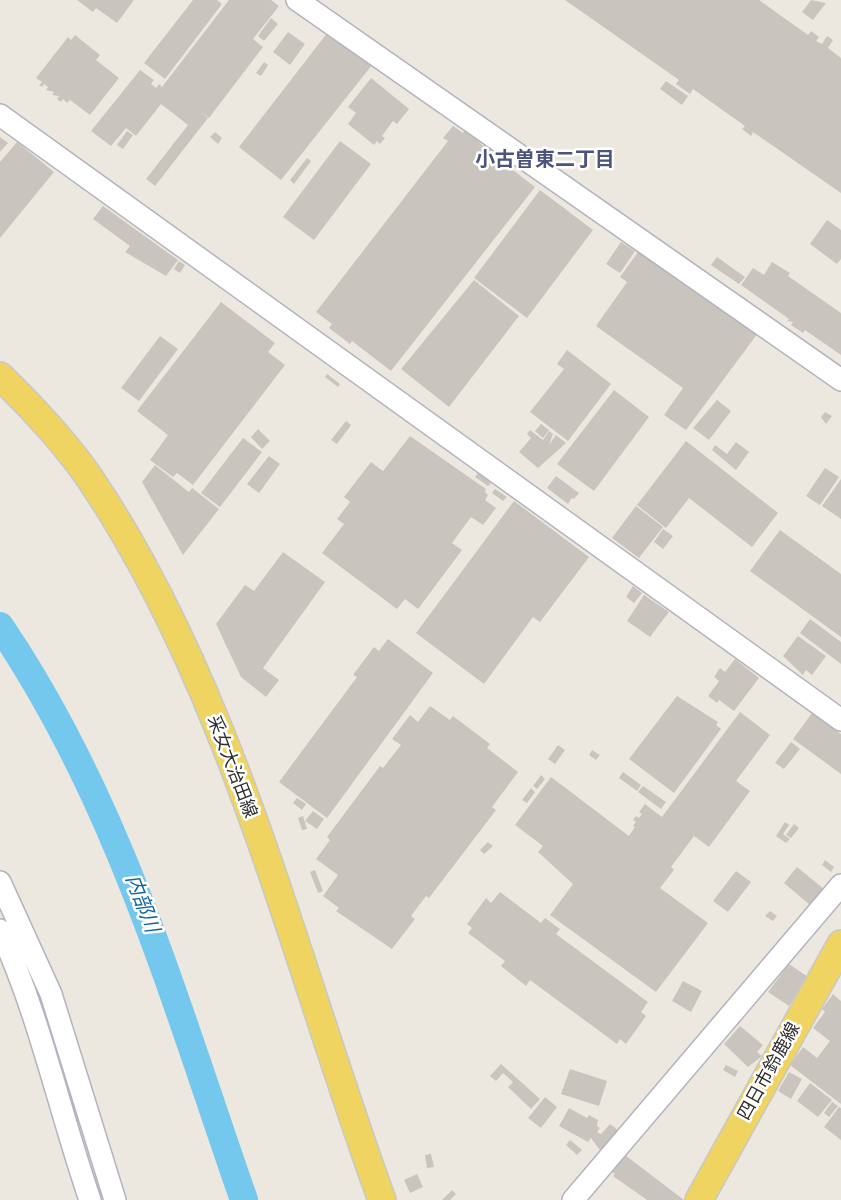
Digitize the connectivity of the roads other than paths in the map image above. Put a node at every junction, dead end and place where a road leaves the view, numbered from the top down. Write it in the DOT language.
graph roads {
  1 [pos="297,0"];
  2 [pos="0,115"];
  3 [pos="0,376"];
  4 [pos="841,380"];
  5 [pos="841,720"];
  6 [pos="0,882"];
  7 [pos="841,885"];
  8 [pos="0,930"];
  9 [pos="841,944"];
  10 [pos="382,1199"];
  11 [pos="90,1200"];
  12 [pos="115,1200"];
  13 [pos="573,1200"];
  14 [pos="699,1200"];
  1 -- 4 [label="street"];
  2 -- 5 [label="street"];
  3 -- 10 [label="main road, 采女大治田線"];
  6 -- 12 [label="street"];
  7 -- 13 [label="street"];
  8 -- 11 [label="street"];
  9 -- 14 [label="main road, 四日市鈴鹿線"];
}
